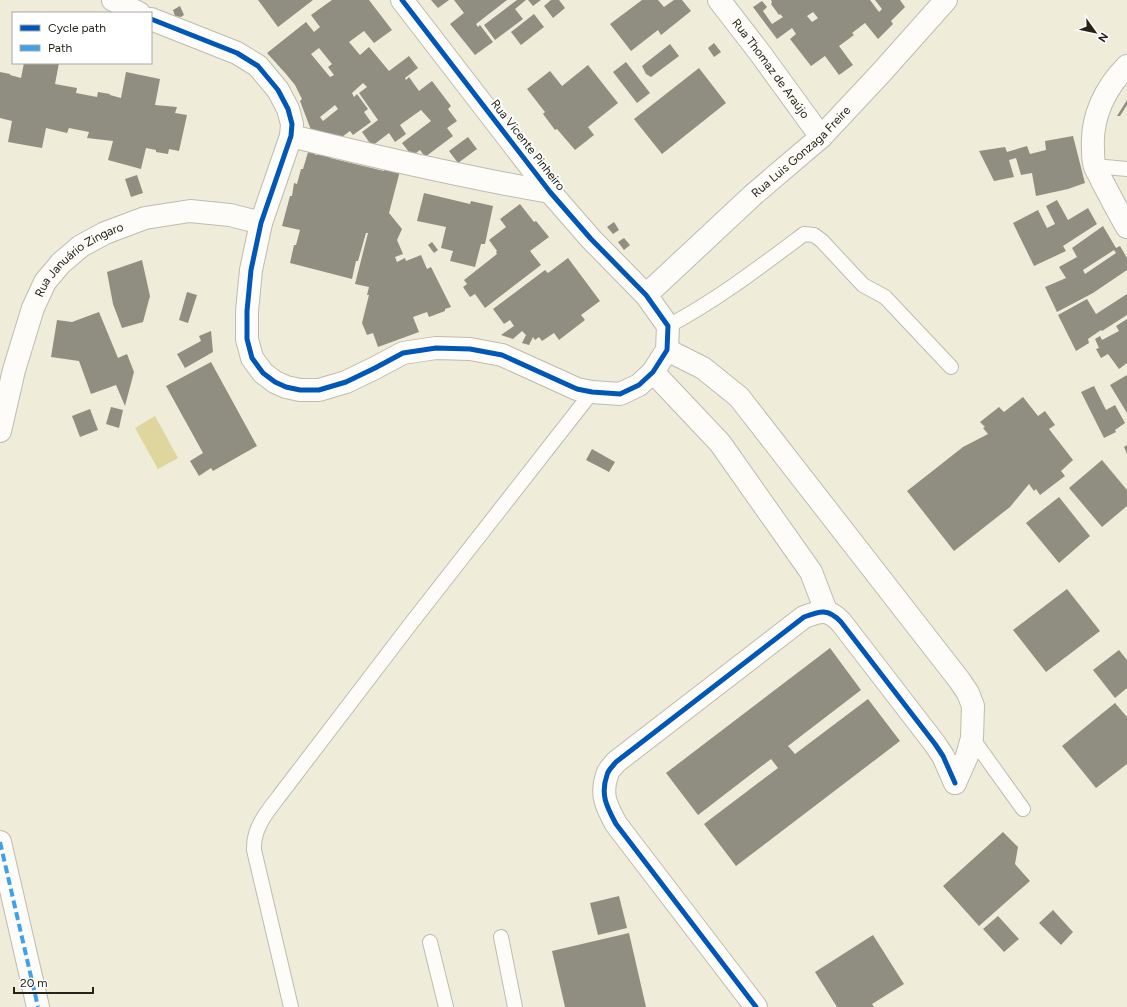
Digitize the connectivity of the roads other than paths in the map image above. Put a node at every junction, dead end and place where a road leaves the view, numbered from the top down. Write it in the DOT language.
graph roads {
  1 [pos="113,0"];
  2 [pos="402,0"];
  3 [pos="719,0"];
  4 [pos="946,0"];
  5 [pos="137,12"];
  6 [pos="152,18"];
  7 [pos="1127,66"];
  8 [pos="291,136"];
  9 [pos="821,137"];
  10 [pos="1095,166"];
  11 [pos="1127,169"];
  12 [pos="550,192"];
  13 [pos="261,223"];
  14 [pos="1127,227"];
  15 [pos="646,295"];
  16 [pos="668,326"];
  17 [pos="666,350"];
  18 [pos="951,367"];
  19 [pos="653,372"];
  20 [pos="592,392"];
  21 [pos="0,431"];
  22 [pos="826,612"];
  23 [pos="972,738"];
  24 [pos="1022,809"];
  25 [pos="0,842"];
  26 [pos="500,937"];
  27 [pos="430,942"];
  28 [pos="38,1007"];
  29 [pos="291,1007"];
  30 [pos="446,1007"];
  31 [pos="515,1007"];
  32 [pos="756,1007"];
  1 -- 5 [label="street"];
  2 -- 12 [label="street, Rua Vicente Pinheiro"];
  3 -- 9 [label="street, Rua Thomaz de Araújo"];
  4 -- 9 [label="street, Rua Luis Gonzaga Freire"];
  6 -- 8 [label="street"];
  7 -- 10 [label="street"];
  8 -- 12 [label="street"];
  8 -- 13 [label="street"];
  9 -- 15 [label="street, Rua Luis Gonzaga Freire"];
  10 -- 11 [label="lane"];
  10 -- 14 [label="street"];
  12 -- 15 [label="street, Rua Vicente Pinheiro"];
  13 -- 20 [label="street"];
  13 -- 21 [label="street, Rua Januário Zingaro"];
  15 -- 16 [label="street, Rua Vicente Pinheiro"];
  16 -- 17 [label="street"];
  16 -- 18 [label="lane"];
  17 -- 19 [label="street"];
  17 -- 23 [label="street"];
  19 -- 20 [label="street"];
  19 -- 22 [label="street"];
  20 -- 29 [label="lane"];
  22 -- 23 [label="street"];
  22 -- 32 [label="street"];
  23 -- 24 [label="lane"];
  25 -- 28 [label="street"];
  26 -- 31 [label="lane"];
  27 -- 30 [label="lane"];
}
